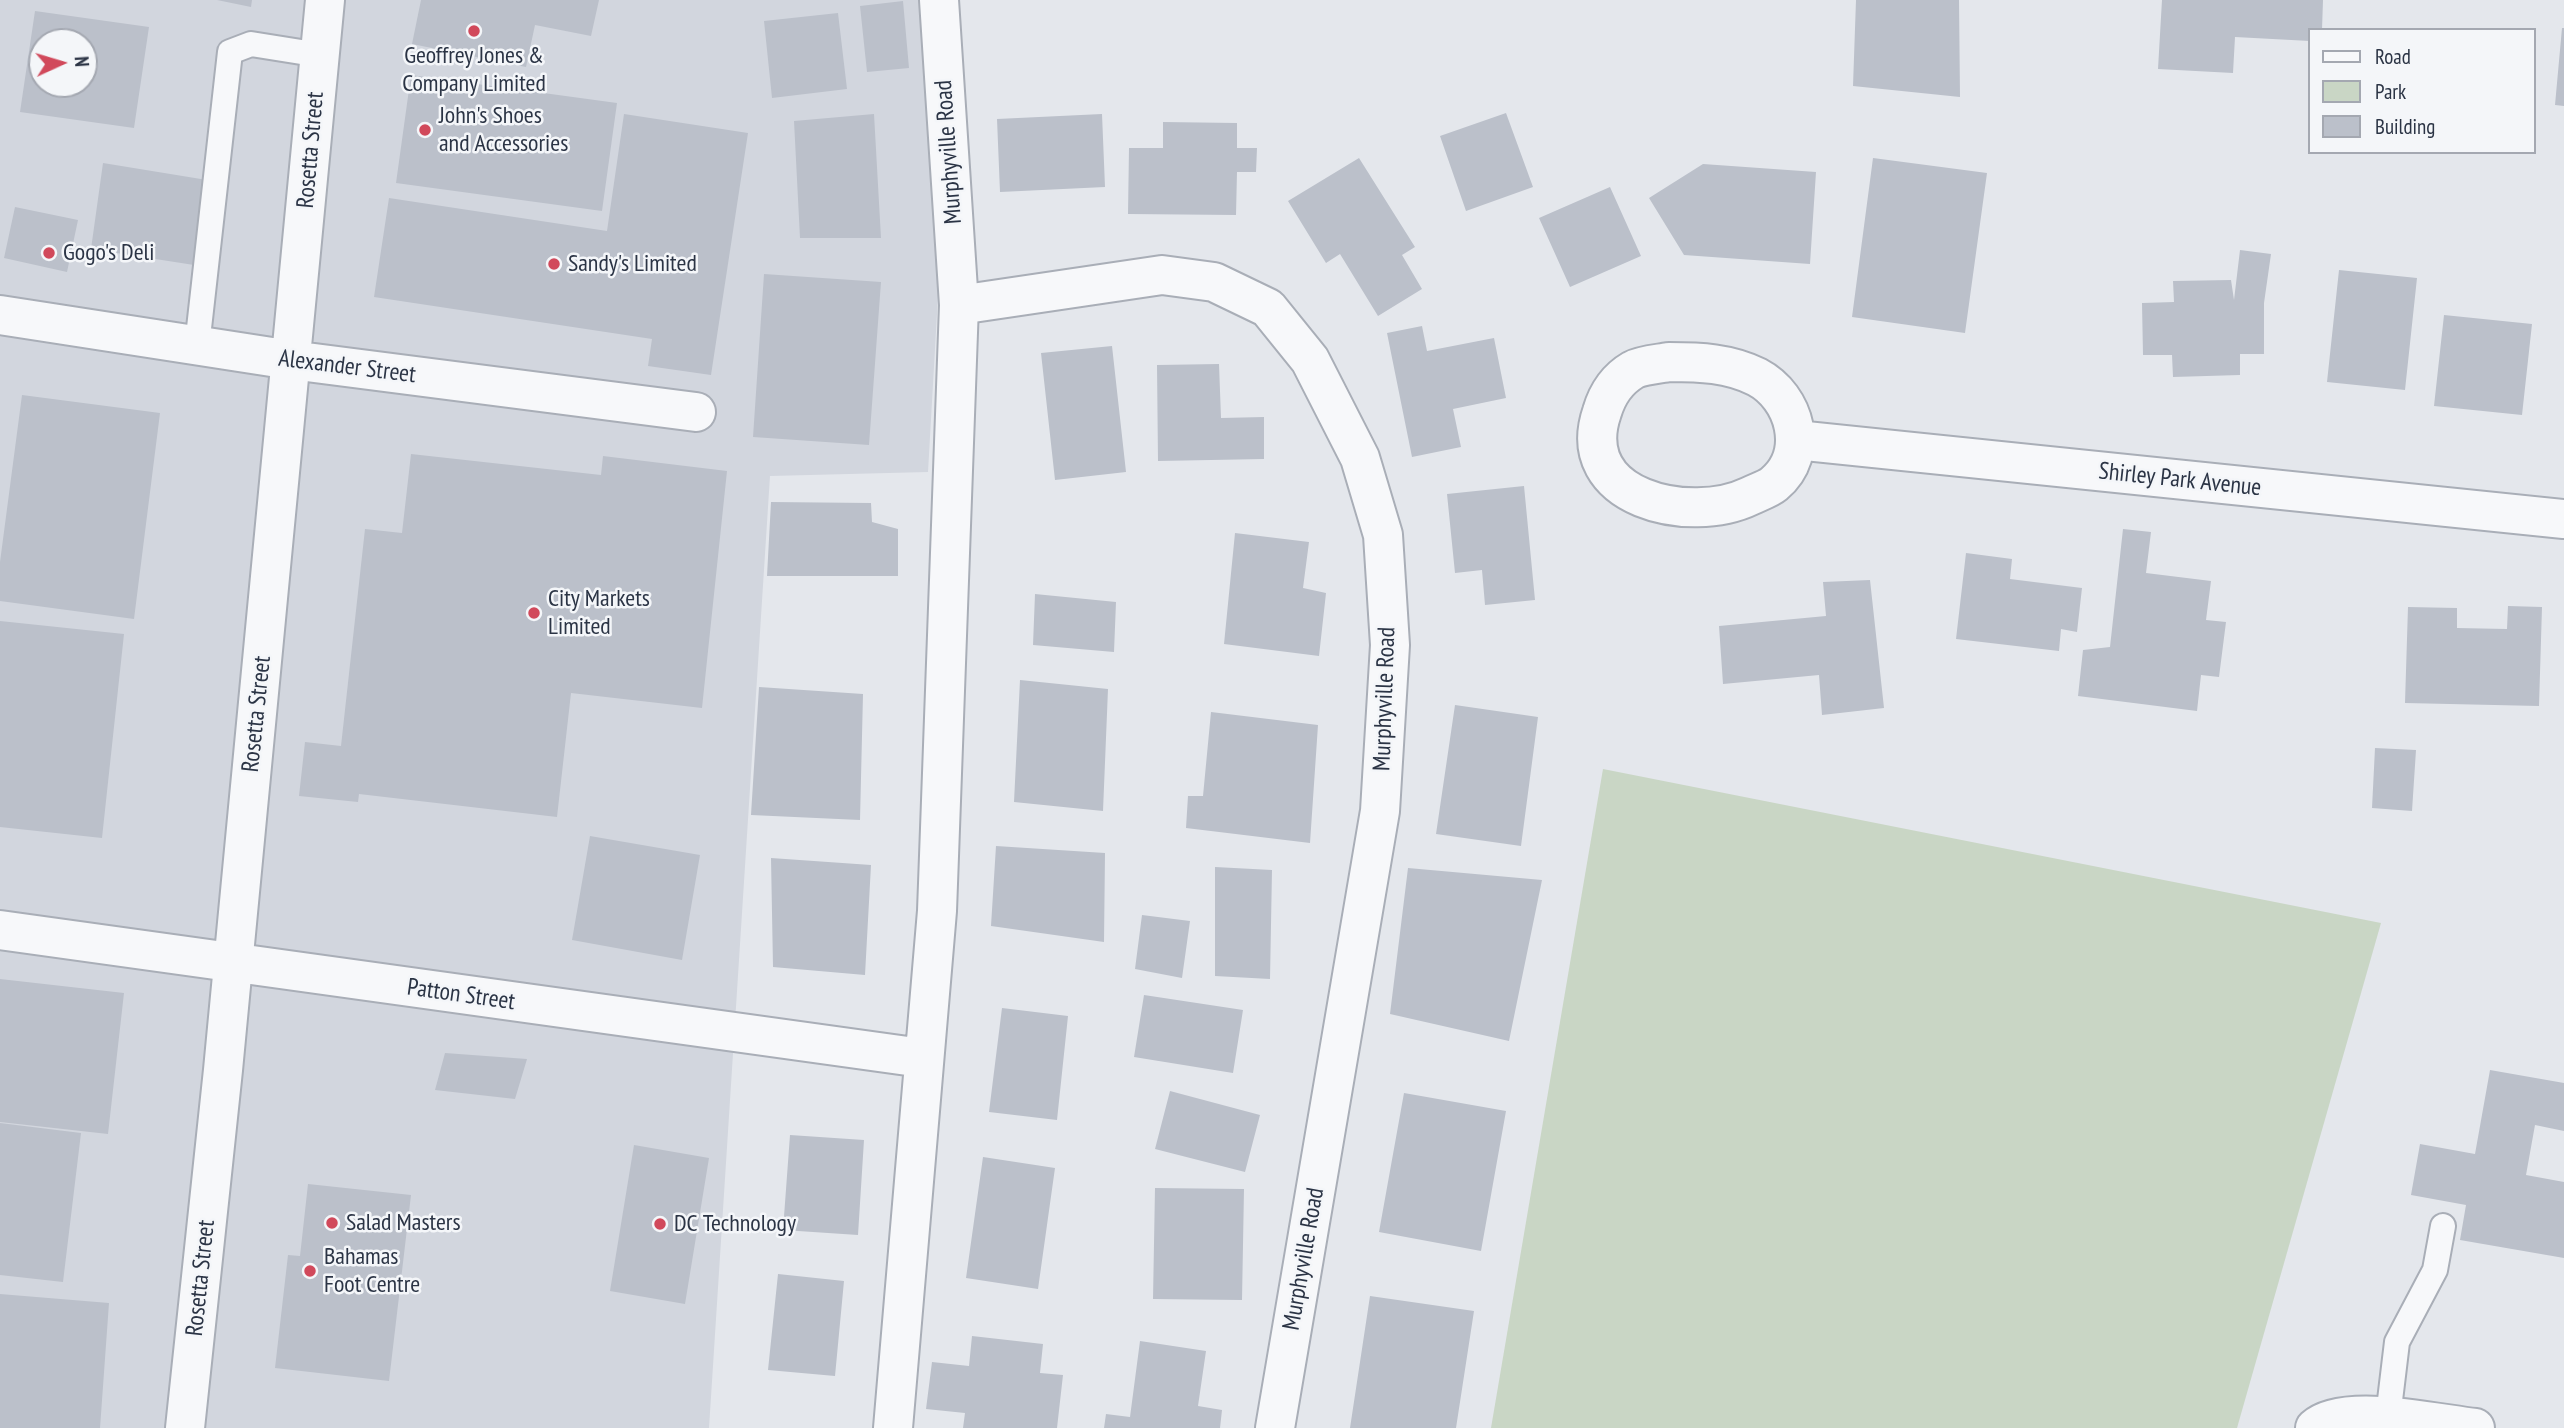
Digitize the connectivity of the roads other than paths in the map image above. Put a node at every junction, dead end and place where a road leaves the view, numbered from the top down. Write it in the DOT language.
graph roads {
  1 [pos="325,0"];
  2 [pos="939,0"];
  3 [pos="320,55"];
  4 [pos="959,305"];
  5 [pos="0,315"];
  6 [pos="197,346"];
  7 [pos="291,360"];
  8 [pos="696,412"];
  9 [pos="1796,440"];
  10 [pos="2564,519"];
  11 [pos="0,930"];
  12 [pos="232,963"];
  13 [pos="922,1058"];
  14 [pos="2443,1226"];
  15 [pos="2388,1418"];
  16 [pos="185,1428"];
  17 [pos="893,1428"];
  18 [pos="1275,1428"];
  19 [pos="2315,1428"];
  20 [pos="2475,1428"];
  1 -- 3 [label="street, Rosetta Street"];
  2 -- 4 [label="street, Murphyville Road"];
  3 -- 6 [label="lane"];
  3 -- 7 [label="street, Rosetta Street"];
  4 -- 13 [label="street, Murphyville Road"];
  4 -- 18 [label="street, Murphyville Road"];
  5 -- 6 [label="street, Alexander Street"];
  6 -- 7 [label="street, Alexander Street"];
  7 -- 8 [label="street, Alexander Street"];
  7 -- 12 [label="street, Rosetta Street"];
  9 -- 9 [label="street"];
  9 -- 10 [label="street, Shirley Park Avenue"];
  11 -- 12 [label="street, Patton Street"];
  12 -- 13 [label="street, Patton Street"];
  12 -- 16 [label="street, Rosetta Street"];
  13 -- 17 [label="street, Murphyville Road"];
  14 -- 15 [label="lane"];
  15 -- 19 [label="street"];
  15 -- 20 [label="street"];
}
